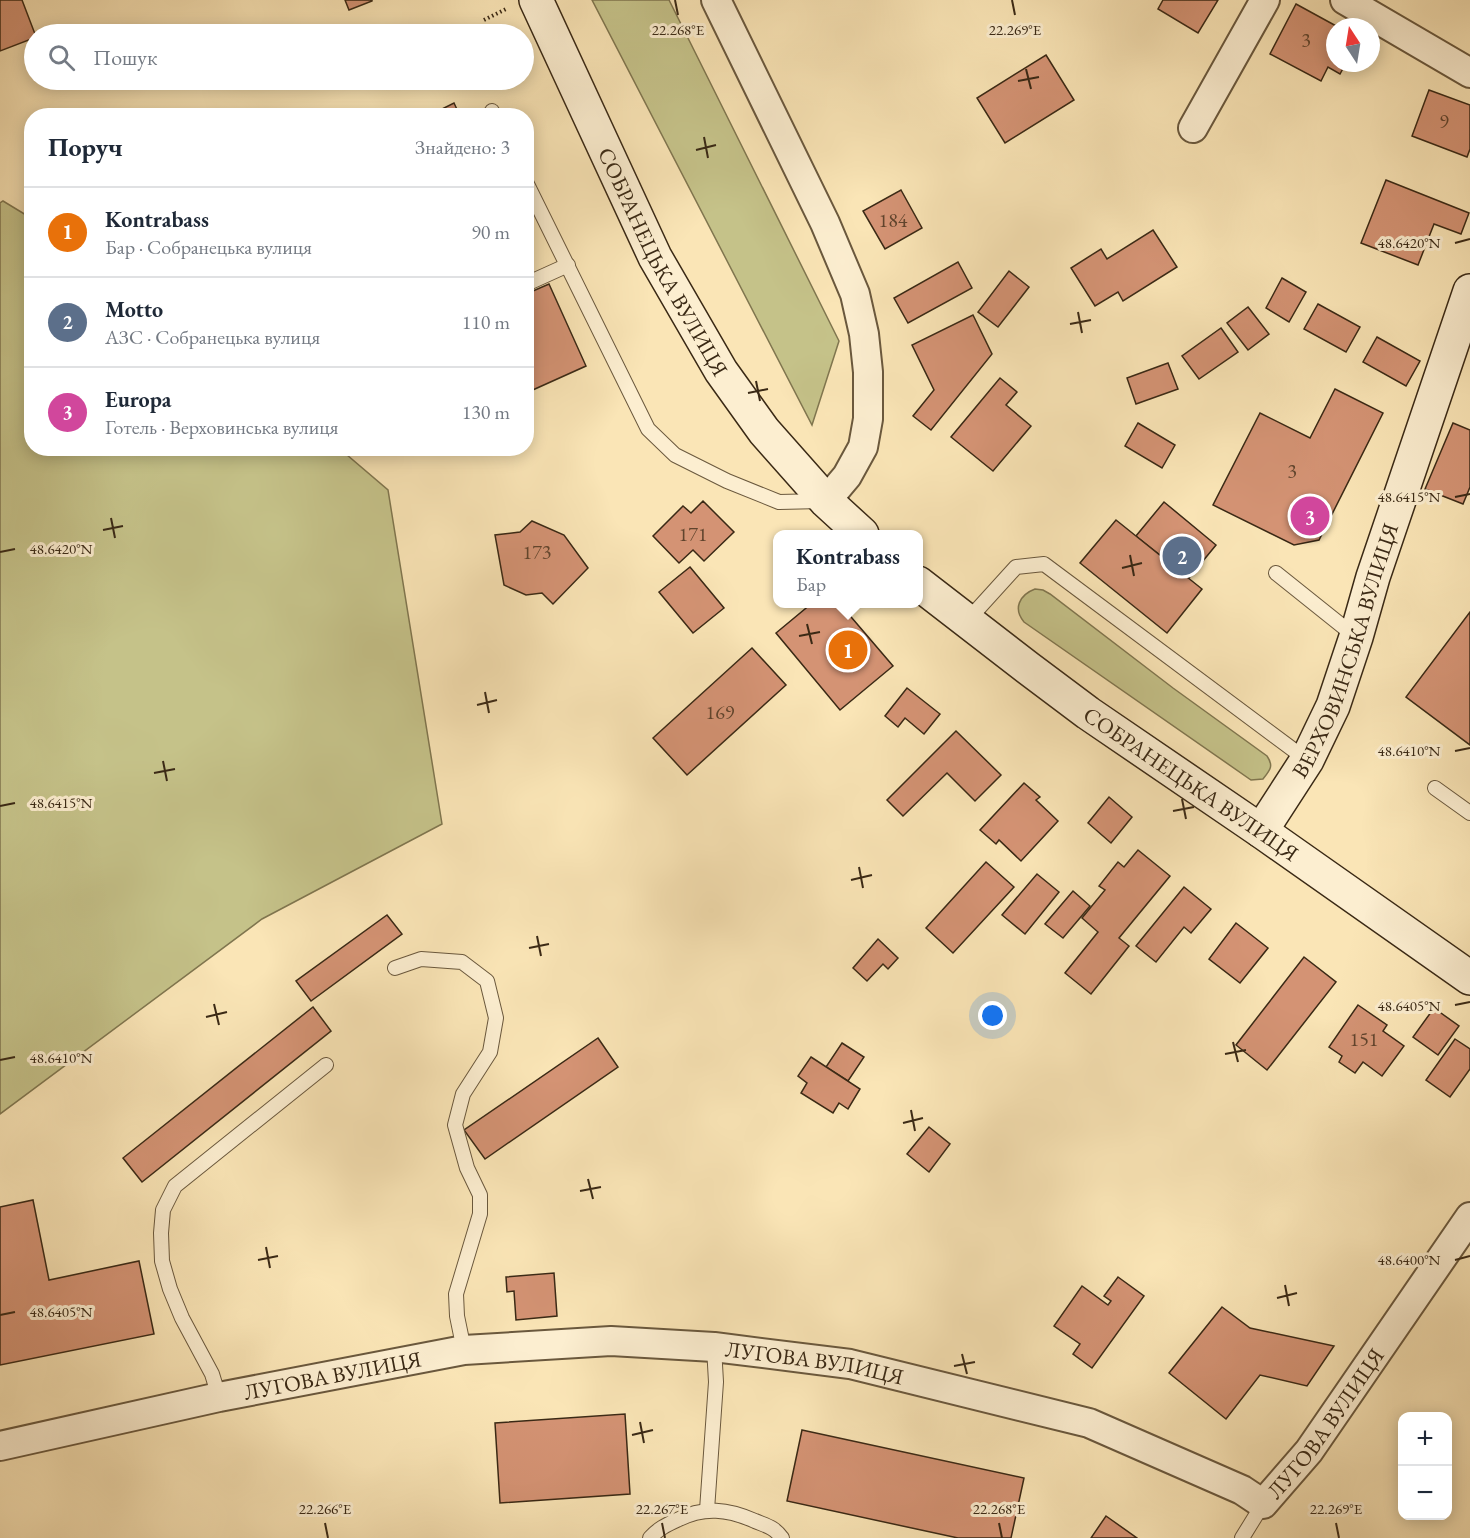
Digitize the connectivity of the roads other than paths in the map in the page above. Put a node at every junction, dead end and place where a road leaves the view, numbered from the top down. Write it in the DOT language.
graph roads {
  1 [pos="536,0"];
  2 [pos="716,0"];
  3 [pos="1265,0"];
  4 [pos="1345,0"];
  5 [pos="1470,73"];
  6 [pos="1193,128"];
  7 [pos="534,198"];
  8 [pos="568,265"];
  9 [pos="534,280"];
  10 [pos="1470,291"];
  11 [pos="826,501"];
  12 [pos="858,530"];
  13 [pos="1276,573"];
  14 [pos="923,587"];
  15 [pos="967,621"];
  16 [pos="1356,637"];
  17 [pos="1306,760"];
  18 [pos="1435,788"];
  19 [pos="1470,813"];
  20 [pos="1261,831"];
  21 [pos="394,968"];
  22 [pos="1470,978"];
  23 [pos="326,1065"];
  24 [pos="1470,1217"];
  25 [pos="714,1347"];
  26 [pos="464,1350"];
  27 [pos="219,1397"];
  28 [pos="0,1446"];
  29 [pos="1263,1504"];
  30 [pos="707,1510"];
  31 [pos="650,1538"];
  32 [pos="782,1538"];
  33 [pos="1242,1538"];
  1 -- 11 [label="main road, СОБРАНЕЦЬКА ВУЛИЦЯ"];
  2 -- 11 [label="street"];
  3 -- 6 [label="street"];
  4 -- 5 [label="street"];
  7 -- 8 [label="lane"];
  8 -- 9 [label="lane"];
  8 -- 11 [label="lane"];
  10 -- 16 [label="main road, ВЕРХОВИНСЬКА ВУЛИЦЯ"];
  11 -- 12 [label="main road, СОБРАНЕЦЬКА ВУЛИЦЯ"];
  13 -- 16 [label="lane"];
  14 -- 15 [label="main road, СОБРАНЕЦЬКА ВУЛИЦЯ"];
  15 -- 17 [label="lane"];
  15 -- 20 [label="main road, СОБРАНЕЦЬКА ВУЛИЦЯ"];
  16 -- 17 [label="main road, ВЕРХОВИНСЬКА ВУЛИЦЯ"];
  17 -- 20 [label="main road, ВЕРХОВИНСЬКА ВУЛИЦЯ"];
  18 -- 19 [label="lane"];
  20 -- 22 [label="main road, СОБРАНЕЦЬКА ВУЛИЦЯ"];
  21 -- 26 [label="lane"];
  23 -- 27 [label="lane"];
  24 -- 29 [label="street, ЛУГОВА ВУЛИЦЯ"];
  25 -- 26 [label="street, ЛУГОВА ВУЛИЦЯ"];
  25 -- 29 [label="street, ЛУГОВА ВУЛИЦЯ"];
  25 -- 30 [label="lane"];
  26 -- 27 [label="street, ЛУГОВА ВУЛИЦЯ"];
  27 -- 28 [label="street, ЛУГОВА ВУЛИЦЯ"];
  29 -- 33 [label="lane"];
  30 -- 31 [label="lane"];
  30 -- 32 [label="lane"];
}
